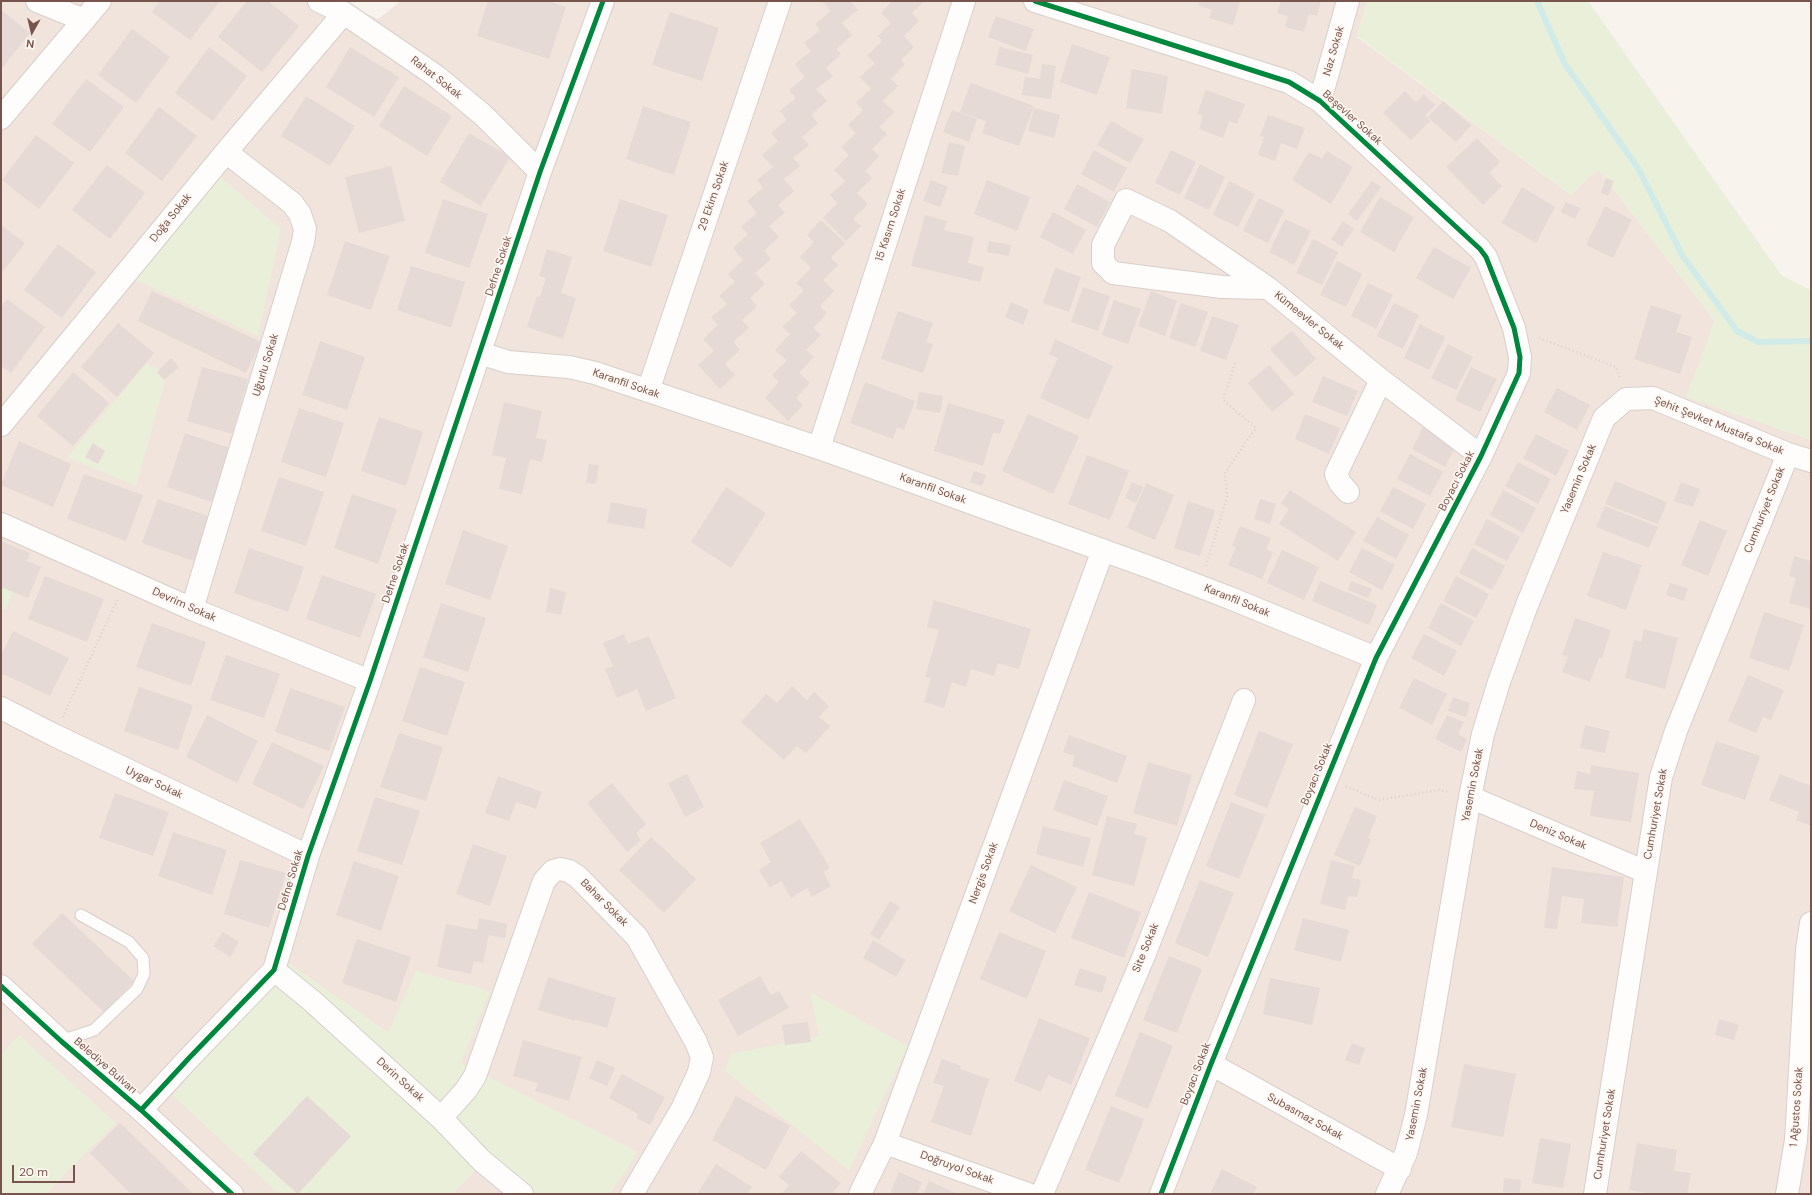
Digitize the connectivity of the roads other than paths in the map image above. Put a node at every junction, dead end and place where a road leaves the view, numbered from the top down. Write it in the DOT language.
graph roads {
  1 [pos="37,1"];
  2 [pos="100,1"];
  3 [pos="319,1"];
  4 [pos="603,1"];
  5 [pos="780,1"];
  6 [pos="964,1"];
  7 [pos="1035,1"];
  8 [pos="1348,1"];
  9 [pos="344,13"];
  10 [pos="84,20"];
  11 [pos="1320,100"];
  12 [pos="1,118"];
  13 [pos="226,152"];
  14 [pos="540,172"];
  15 [pos="1268,288"];
  16 [pos="480,353"];
  17 [pos="1519,373"];
  18 [pos="1381,380"];
  19 [pos="648,392"];
  20 [pos="1626,399"];
  21 [pos="1,426"];
  22 [pos="819,448"];
  23 [pos="1788,454"];
  24 [pos="1481,456"];
  25 [pos="1811,461"];
  26 [pos="1348,492"];
  27 [pos="1,524"];
  28 [pos="1103,550"];
  29 [pos="192,609"];
  30 [pos="1376,658"];
  31 [pos="370,681"];
  32 [pos="1244,700"];
  33 [pos="1,708"];
  34 [pos="1470,797"];
  35 [pos="308,856"];
  36 [pos="1646,872"];
  37 [pos="81,915"];
  38 [pos="1811,923"];
  39 [pos="274,970"];
  40 [pos="1,986"];
  41 [pos="61,1041"];
  42 [pos="1210,1064"];
  43 [pos="141,1110"];
  44 [pos="441,1118"];
  45 [pos="885,1143"];
  46 [pos="1804,1143"];
  47 [pos="1400,1169"];
  48 [pos="232,1194"];
  49 [pos="522,1194"];
  50 [pos="632,1194"];
  51 [pos="860,1194"];
  52 [pos="1028,1194"];
  53 [pos="1042,1194"];
  54 [pos="1161,1194"];
  55 [pos="1387,1194"];
  56 [pos="1595,1194"];
  57 [pos="1787,1194"];
  1 -- 10 [label="street"];
  2 -- 10 [label="street"];
  3 -- 9 [label="street, Rahat Sokak"];
  4 -- 14 [label="street, Defne Sokak"];
  5 -- 19 [label="street, 29 Ekim Sokak"];
  6 -- 22 [label="street, 15 Kasım Sokak"];
  7 -- 11 [label="street, Beşevler Sokak"];
  8 -- 11 [label="street, Naz Sokak"];
  9 -- 13 [label="street, Doğa Sokak"];
  9 -- 14 [label="street, Rahat Sokak"];
  10 -- 12 [label="street"];
  11 -- 17 [label="street, Beşevler Sokak"];
  13 -- 21 [label="street, Doğa Sokak"];
  13 -- 29 [label="street, Uğurlu Sokak"];
  14 -- 16 [label="street, Defne Sokak"];
  15 -- 15 [label="street, Kümeevler Sokak"];
  15 -- 18 [label="street, Kümeevler Sokak"];
  16 -- 19 [label="street, Karanfil Sokak"];
  16 -- 31 [label="street, Defne Sokak"];
  17 -- 24 [label="street, Boyacı Sokak"];
  18 -- 24 [label="street, Kümeevler Sokak"];
  18 -- 26 [label="street"];
  19 -- 22 [label="street, Karanfil Sokak"];
  20 -- 23 [label="street, Şehit Şevket Mustafa Sokak"];
  20 -- 34 [label="street, Yasemin Sokak"];
  22 -- 28 [label="street, Karanfil Sokak"];
  23 -- 25 [label="street, Şehit Şevket Mustafa Sokak"];
  23 -- 36 [label="street, Cumhuriyet Sokak"];
  24 -- 30 [label="street, Boyacı Sokak"];
  27 -- 29 [label="street, Devrim Sokak"];
  28 -- 30 [label="street, Karanfil Sokak"];
  28 -- 45 [label="street, Nergis Sokak"];
  29 -- 31 [label="street, Devrim Sokak"];
  30 -- 42 [label="street, Boyacı Sokak"];
  31 -- 35 [label="street, Defne Sokak"];
  32 -- 53 [label="street, Site Sokak"];
  33 -- 35 [label="street, Uygar Sokak"];
  34 -- 36 [label="street, Deniz Sokak"];
  34 -- 47 [label="street, Yasemin Sokak"];
  35 -- 39 [label="street, Defne Sokak"];
  36 -- 56 [label="street, Cumhuriyet Sokak"];
  37 -- 41 [label="lane"];
  38 -- 46 [label="street, 1 Ağustos Sokak"];
  39 -- 43 [label="street, Defne Sokak"];
  39 -- 44 [label="street, Derin Sokak"];
  40 -- 41 [label="street, Belediye Bulvarı"];
  41 -- 43 [label="street, Belediye Bulvarı"];
  42 -- 47 [label="street, Subasmaz Sokak"];
  42 -- 54 [label="street, Boyacı Sokak"];
  43 -- 48 [label="street, Belediye Bulvarı"];
  44 -- 49 [label="street, Derin Sokak"];
  44 -- 50 [label="street, Bahar Sokak"];
  45 -- 51 [label="street, Nergis Sokak"];
  45 -- 52 [label="street, Doğruyol Sokak"];
  46 -- 57 [label="street, 1 Ağustos Sokak"];
  47 -- 55 [label="street, Yasemin Sokak"];
}
